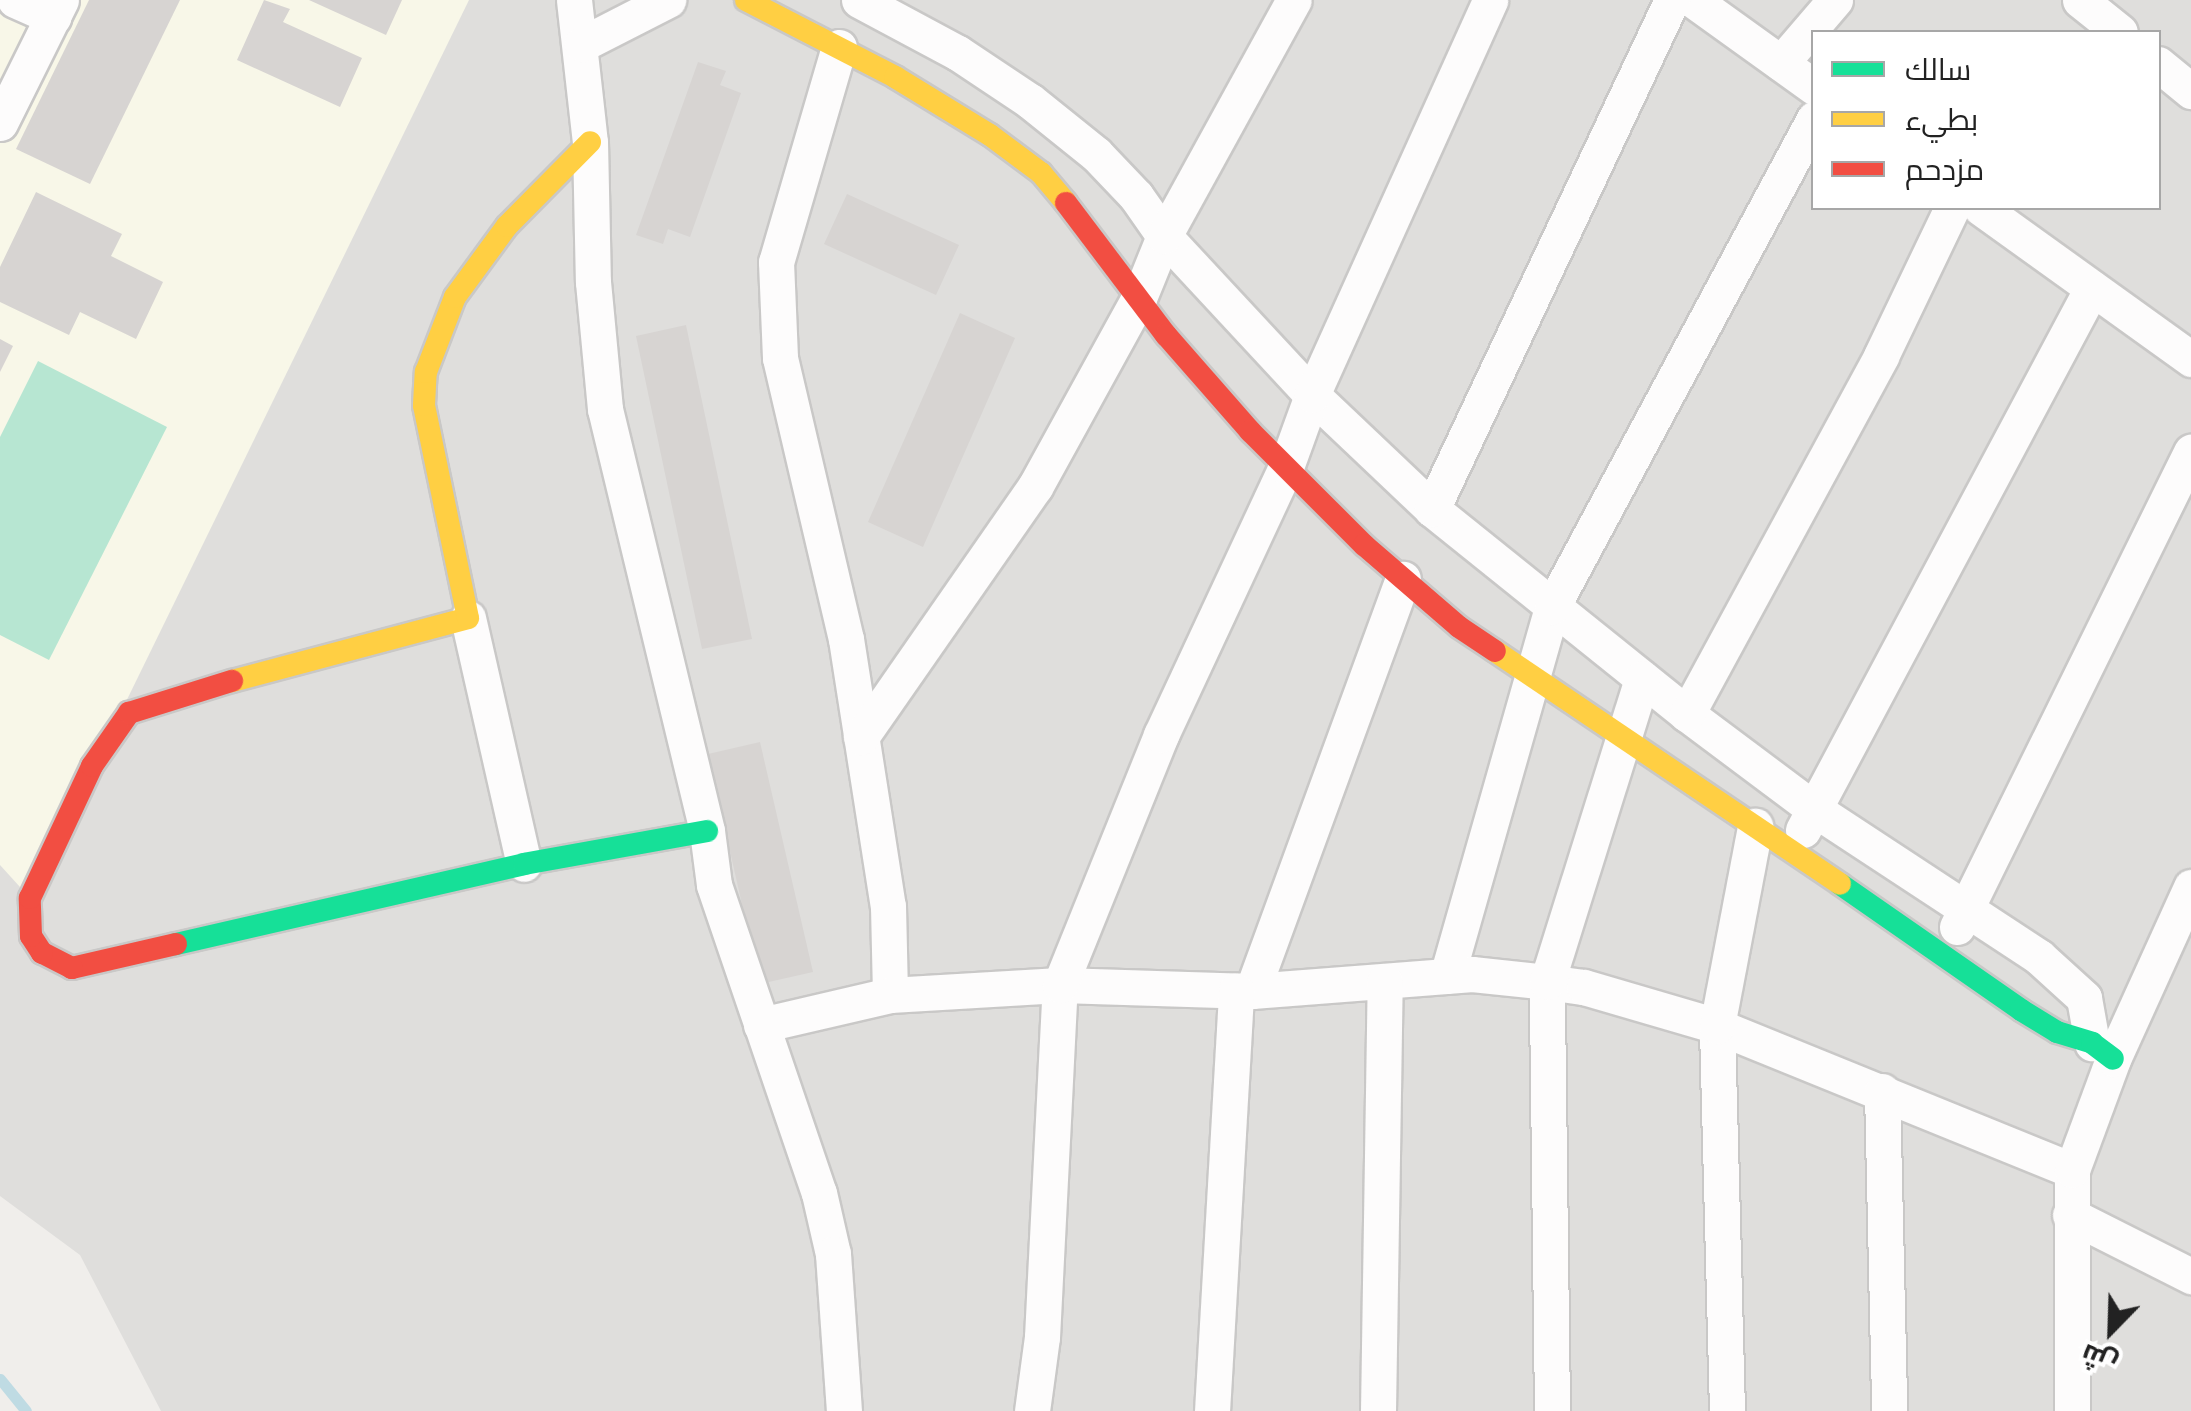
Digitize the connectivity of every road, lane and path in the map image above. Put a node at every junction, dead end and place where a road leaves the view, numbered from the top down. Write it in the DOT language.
graph roads {
  1 [pos="15,0"];
  2 [pos="574,0"];
  3 [pos="668,0"];
  4 [pos="746,0"];
  5 [pos="859,0"];
  6 [pos="1294,0"];
  7 [pos="1490,0"];
  8 [pos="1672,0"];
  9 [pos="1693,0"];
  10 [pos="1835,0"];
  11 [pos="2080,0"];
  12 [pos="57,9"];
  13 [pos="2118,30"];
  14 [pos="582,44"];
  15 [pos="840,46"];
  16 [pos="1781,63"];
  17 [pos="2161,66"];
  18 [pos="1811,85"];
  19 [pos="2191,91"];
  20 [pos="0,122"];
  21 [pos="1811,125"];
  22 [pos="590,142"];
  23 [pos="1951,210"];
  24 [pos="1984,210"];
  25 [pos="1164,236"];
  26 [pos="2092,288"];
  27 [pos="1139,298"];
  28 [pos="2191,359"];
  29 [pos="1312,395"];
  30 [pos="2191,452"];
  31 [pos="1286,467"];
  32 [pos="1432,509"];
  33 [pos="1403,579"];
  34 [pos="1552,606"];
  35 [pos="468,618"];
  36 [pos="1642,678"];
  37 [pos="1535,679"];
  38 [pos="1687,714"];
  39 [pos="861,736"];
  40 [pos="1621,737"];
  41 [pos="1814,809"];
  42 [pos="1754,826"];
  43 [pos="707,831"];
  44 [pos="1791,852"];
  45 [pos="524,864"];
  46 [pos="2191,887"];
  47 [pos="1969,907"];
  48 [pos="1942,954"];
  49 [pos="1447,976"];
  50 [pos="1385,982"];
  51 [pos="1547,982"];
  52 [pos="1060,985"];
  53 [pos="1244,991"];
  54 [pos="890,995"];
  55 [pos="761,1026"];
  56 [pos="1718,1026"];
  57 [pos="2103,1051"];
  58 [pos="1882,1090"];
  59 [pos="2072,1170"];
  60 [pos="2070,1216"];
  61 [pos="2191,1276"];
  62 [pos="852,1410"];
  63 [pos="1032,1411"];
  64 [pos="1212,1411"];
  65 [pos="1378,1411"];
  66 [pos="1552,1411"];
  67 [pos="1727,1411"];
  68 [pos="1889,1411"];
  69 [pos="2072,1411"];
  1 -- 12 [label="street"];
  2 -- 14 [label="street"];
  3 -- 14 [label="street"];
  4 -- 15 [label="street"];
  5 -- 25 [label="street"];
  6 -- 25 [label="street"];
  7 -- 29 [label="street"];
  8 -- 32 [label="street"];
  9 -- 16 [label="street"];
  10 -- 16 [label="street"];
  11 -- 13 [label="street"];
  12 -- 20 [label="street"];
  14 -- 22 [label="street"];
  15 -- 27 [label="street"];
  15 -- 39 [label="street"];
  16 -- 18 [label="street"];
  17 -- 19 [label="street"];
  21 -- 34 [label="street"];
  22 -- 35 [label="street"];
  22 -- 43 [label="street"];
  23 -- 38 [label="street"];
  24 -- 26 [label="street"];
  25 -- 27 [label="street"];
  25 -- 29 [label="street"];
  26 -- 28 [label="street"];
  26 -- 41 [label="street"];
  27 -- 31 [label="street"];
  27 -- 39 [label="street"];
  29 -- 31 [label="street"];
  29 -- 32 [label="street"];
  30 -- 47 [label="street"];
  31 -- 33 [label="street"];
  31 -- 52 [label="street"];
  32 -- 34 [label="street"];
  33 -- 37 [label="street"];
  33 -- 53 [label="street"];
  34 -- 36 [label="street"];
  34 -- 37 [label="street"];
  35 -- 45 [label="street"];
  35 -- 45 [label="street"];
  36 -- 38 [label="street"];
  36 -- 40 [label="street"];
  37 -- 40 [label="street"];
  37 -- 49 [label="street"];
  38 -- 41 [label="street"];
  39 -- 54 [label="street"];
  40 -- 42 [label="street"];
  40 -- 51 [label="street"];
  41 -- 44 [label="street"];
  41 -- 47 [label="street"];
  42 -- 44 [label="street"];
  42 -- 56 [label="street"];
  43 -- 45 [label="street"];
  43 -- 55 [label="street"];
  44 -- 48 [label="street"];
  46 -- 57 [label="street"];
  47 -- 48 [label="street"];
  47 -- 57 [label="street"];
  48 -- 57 [label="street"];
  49 -- 50 [label="street"];
  49 -- 51 [label="street"];
  50 -- 53 [label="street"];
  50 -- 65 [label="street"];
  51 -- 56 [label="street"];
  51 -- 66 [label="street"];
  52 -- 53 [label="street"];
  52 -- 54 [label="street"];
  52 -- 63 [label="street"];
  53 -- 64 [label="street"];
  54 -- 55 [label="street"];
  55 -- 62 [label="street"];
  56 -- 58 [label="street"];
  56 -- 67 [label="street"];
  57 -- 59 [label="street"];
  58 -- 59 [label="street"];
  58 -- 68 [label="street"];
  59 -- 60 [label="street"];
  60 -- 61 [label="street"];
  60 -- 69 [label="street"];
}
